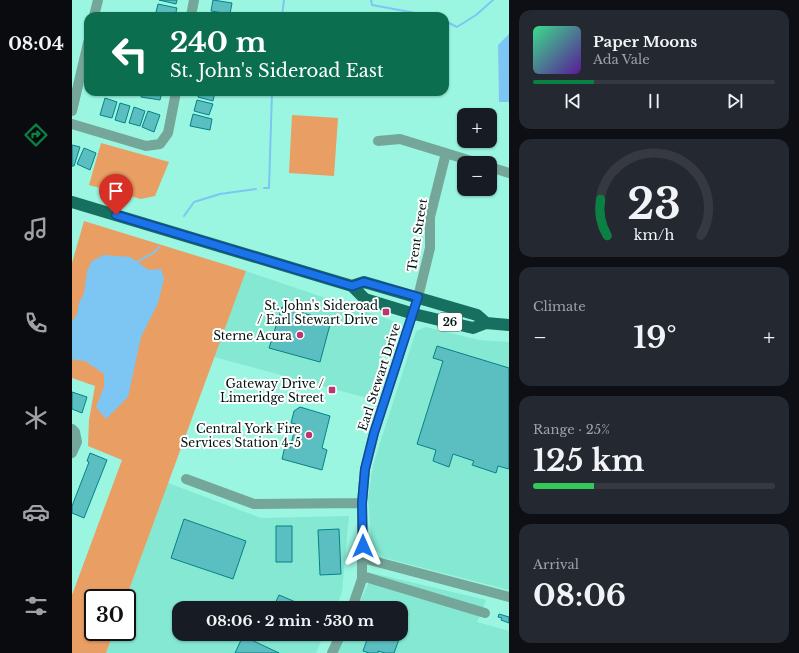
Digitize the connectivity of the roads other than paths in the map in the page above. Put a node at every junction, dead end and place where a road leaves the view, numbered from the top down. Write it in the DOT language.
graph roads {
  1 [pos="98,0"];
  2 [pos="194,0"];
  3 [pos="95,12"];
  4 [pos="192,12"];
  5 [pos="84,60"];
  6 [pos="175,96"];
  7 [pos="72,111"];
  8 [pos="72,124"];
  9 [pos="378,141"];
  10 [pos="446,153"];
  11 [pos="457,156"];
  12 [pos="497,169"];
  13 [pos="509,173"];
  14 [pos="72,202"];
  15 [pos="352,286"];
  16 [pos="418,297"];
  17 [pos="414,314"];
  18 [pos="486,323"];
  19 [pos="509,325"];
  20 [pos="72,429"];
  21 [pos="72,453"];
  22 [pos="186,479"];
  23 [pos="362,503"];
  24 [pos="362,558"];
  25 [pos="362,576"];
  26 [pos="509,597"];
  27 [pos="355,601"];
  28 [pos="485,613"];
  29 [pos="338,641"];
  30 [pos="332,653"];
  1 -- 3 [label="street"];
  2 -- 4 [label="street"];
  5 -- 7 [label="street"];
  6 -- 8 [label="street"];
  9 -- 10 [label="street"];
  10 -- 11 [label="street"];
  10 -- 16 [label="street, Trent Street"];
  12 -- 13 [label="street"];
  14 -- 15 [label="main road, 26"];
  15 -- 16 [label="main road, 26"];
  15 -- 17 [label="main road, 26"];
  16 -- 17 [label="street, Earl Stewart Drive"];
  16 -- 18 [label="main road, 26"];
  17 -- 18 [label="main road, 26"];
  17 -- 23 [label="street, Earl Stewart Drive"];
  18 -- 19 [label="main road, 26"];
  20 -- 21 [label="street"];
  22 -- 23 [label="street"];
  23 -- 24 [label="street, Earl Stewart Drive"];
  24 -- 25 [label="street, Earl Stewart Drive"];
  24 -- 26 [label="street"];
  25 -- 27 [label="street, Earl Stewart Drive"];
  25 -- 28 [label="street"];
  29 -- 30 [label="street"];
}
